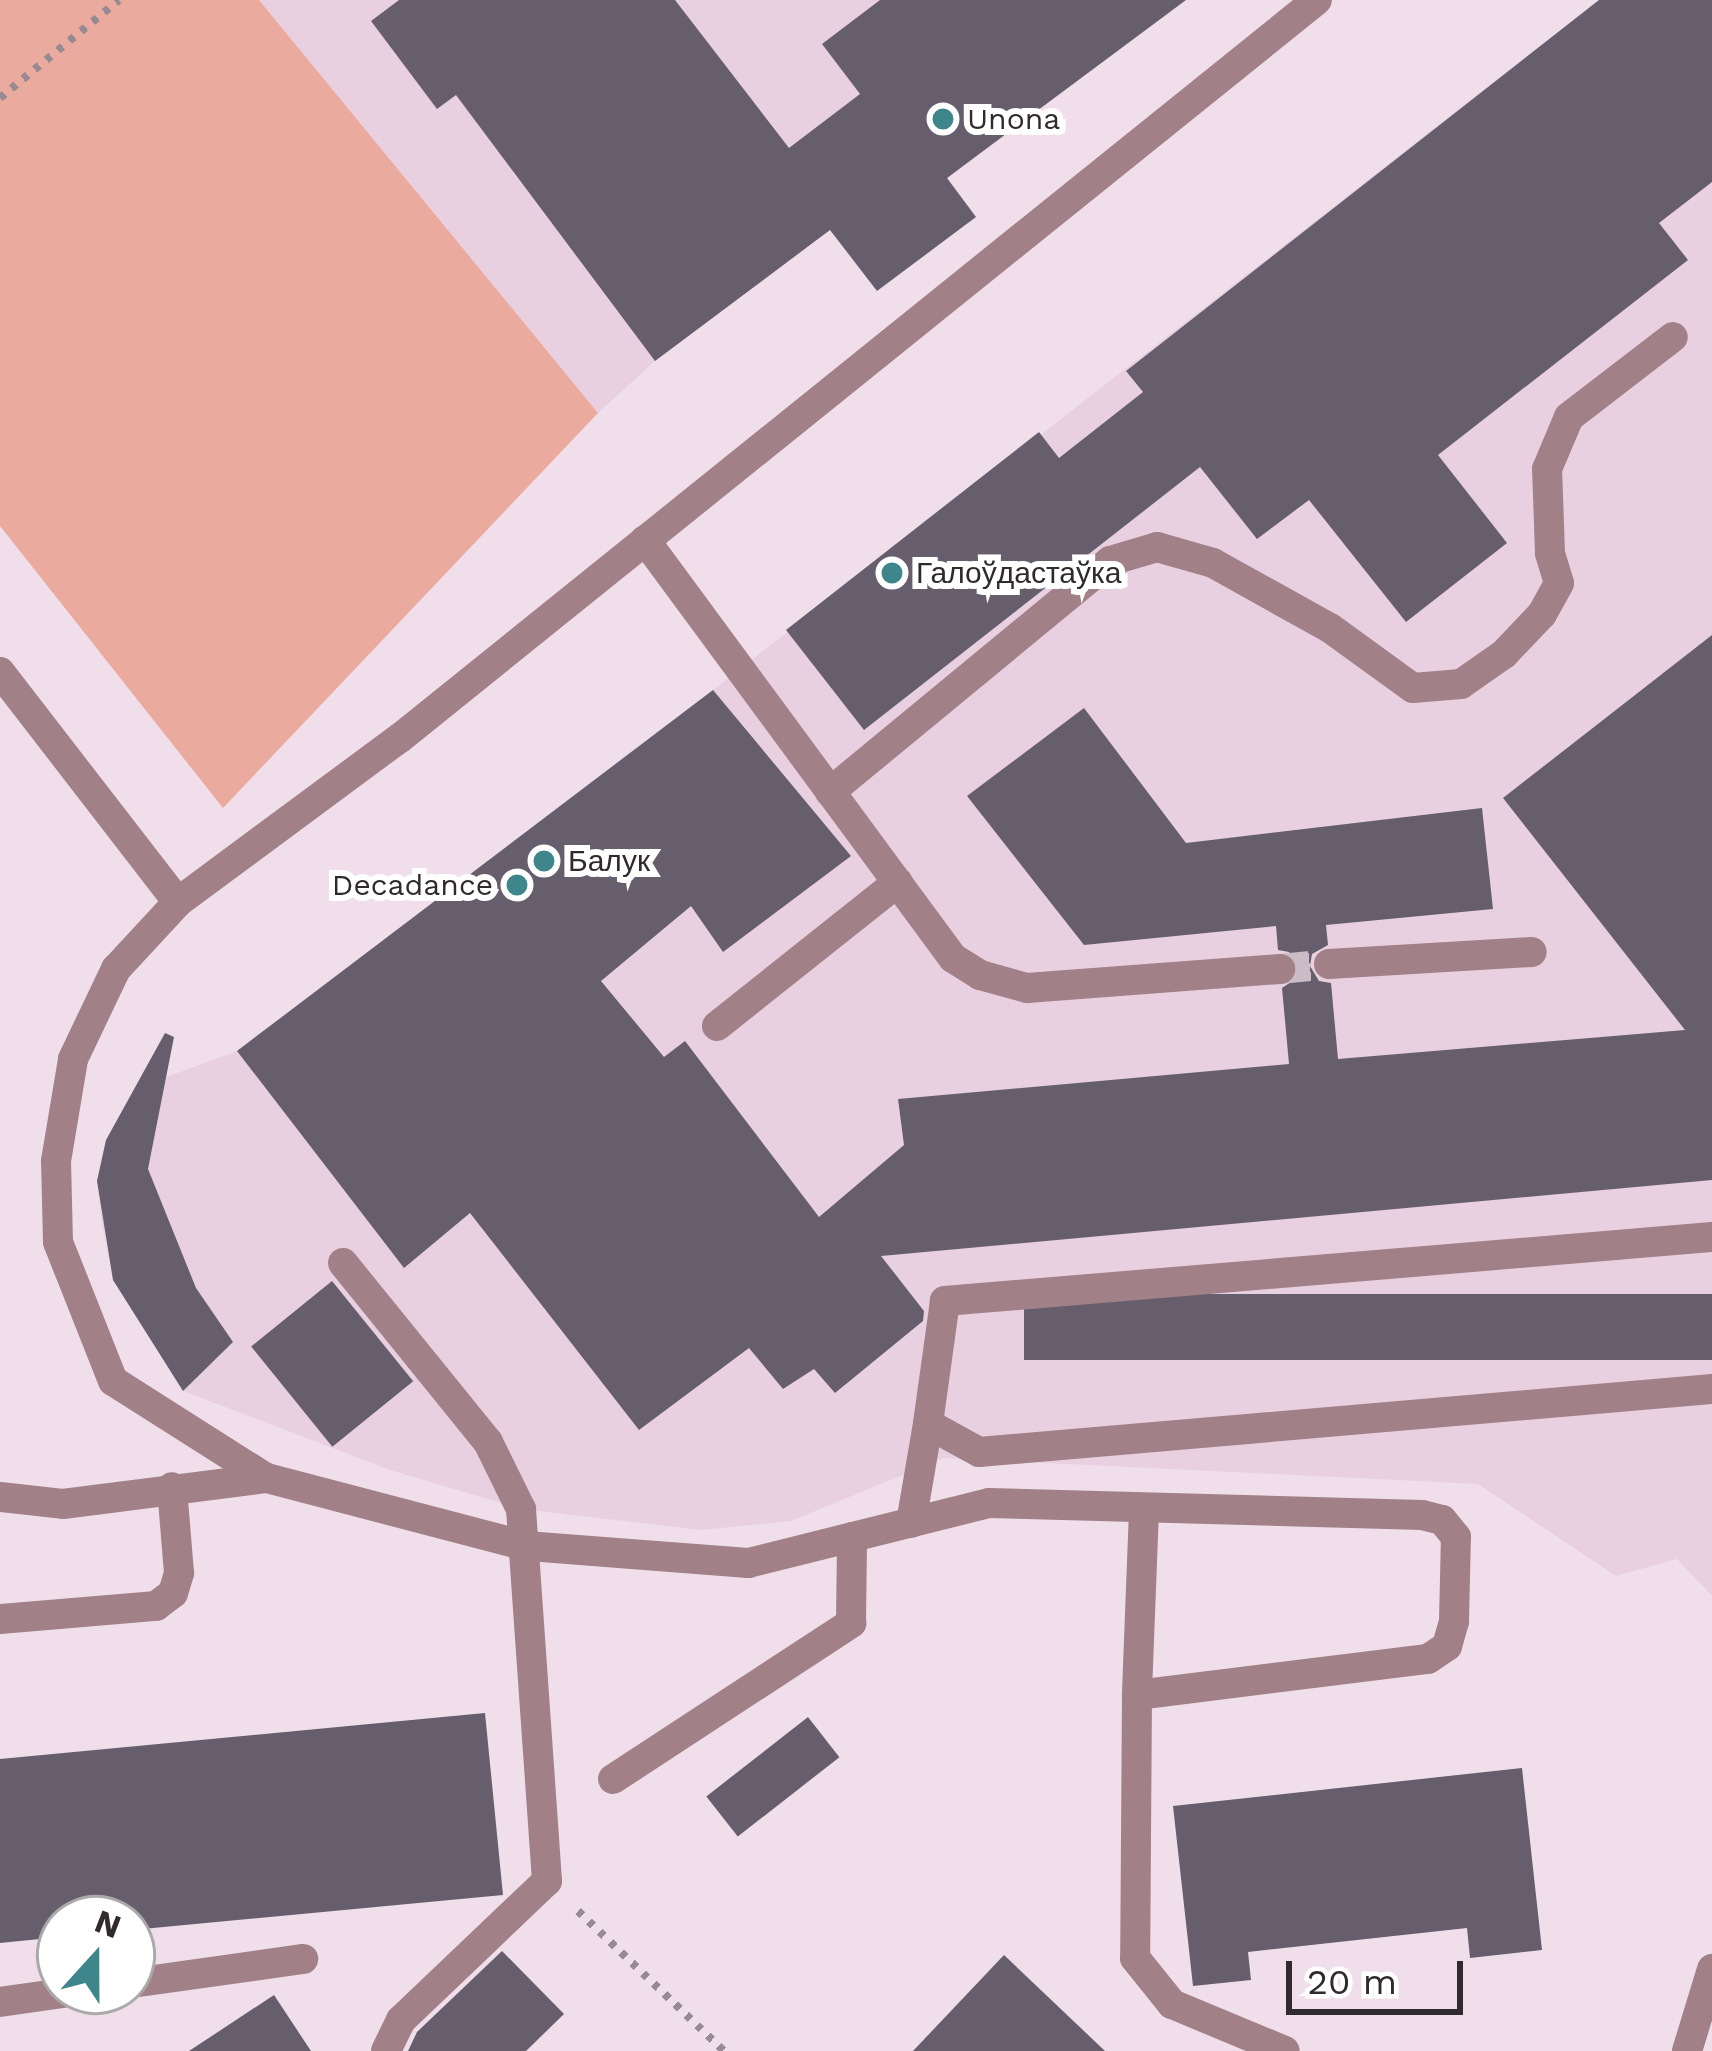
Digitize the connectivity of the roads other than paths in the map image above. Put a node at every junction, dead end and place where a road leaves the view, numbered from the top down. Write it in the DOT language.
graph roads {
  1 [pos="1317,0"];
  2 [pos="1673,337"];
  3 [pos="645,540"];
  4 [pos="0,672"];
  5 [pos="830,792"];
  6 [pos="898,882"];
  7 [pos="178,902"];
  8 [pos="1532,952"];
  9 [pos="1330,964"];
  10 [pos="1280,969"];
  11 [pos="717,1026"];
  12 [pos="1712,1237"];
  13 [pos="343,1263"];
  14 [pos="1712,1390"];
  15 [pos="928,1424"];
  16 [pos="266,1478"];
  17 [pos="172,1487"];
  18 [pos="0,1497"];
  19 [pos="1144,1510"];
  20 [pos="911,1523"];
  21 [pos="852,1538"];
  22 [pos="526,1546"];
  23 [pos="0,1618"];
  24 [pos="1137,1695"];
  25 [pos="613,1779"];
  26 [pos="303,1959"];
  27 [pos="1712,1969"];
  28 [pos="156,1980"];
  29 [pos="36,1997"];
  30 [pos="0,2002"];
  31 [pos="386,2051"];
  32 [pos="1285,2051"];
  33 [pos="1687,2051"];
  1 -- 3 [label="street"];
  2 -- 5 [label="street"];
  3 -- 5 [label="street"];
  3 -- 7 [label="street"];
  4 -- 7 [label="street"];
  5 -- 6 [label="street"];
  6 -- 10 [label="street"];
  6 -- 11 [label="street"];
  7 -- 16 [label="street"];
  8 -- 9 [label="street"];
  12 -- 15 [label="street"];
  13 -- 22 [label="street"];
  14 -- 15 [label="street"];
  15 -- 20 [label="street"];
  16 -- 17 [label="street"];
  16 -- 22 [label="street"];
  17 -- 18 [label="street"];
  17 -- 23 [label="street"];
  19 -- 20 [label="street"];
  19 -- 24 [label="street"];
  19 -- 24 [label="street"];
  20 -- 21 [label="street"];
  21 -- 22 [label="street"];
  21 -- 25 [label="street"];
  22 -- 31 [label="street"];
  24 -- 32 [label="street"];
  26 -- 28 [label="street"];
  27 -- 33 [label="street"];
  29 -- 30 [label="street"];
}
